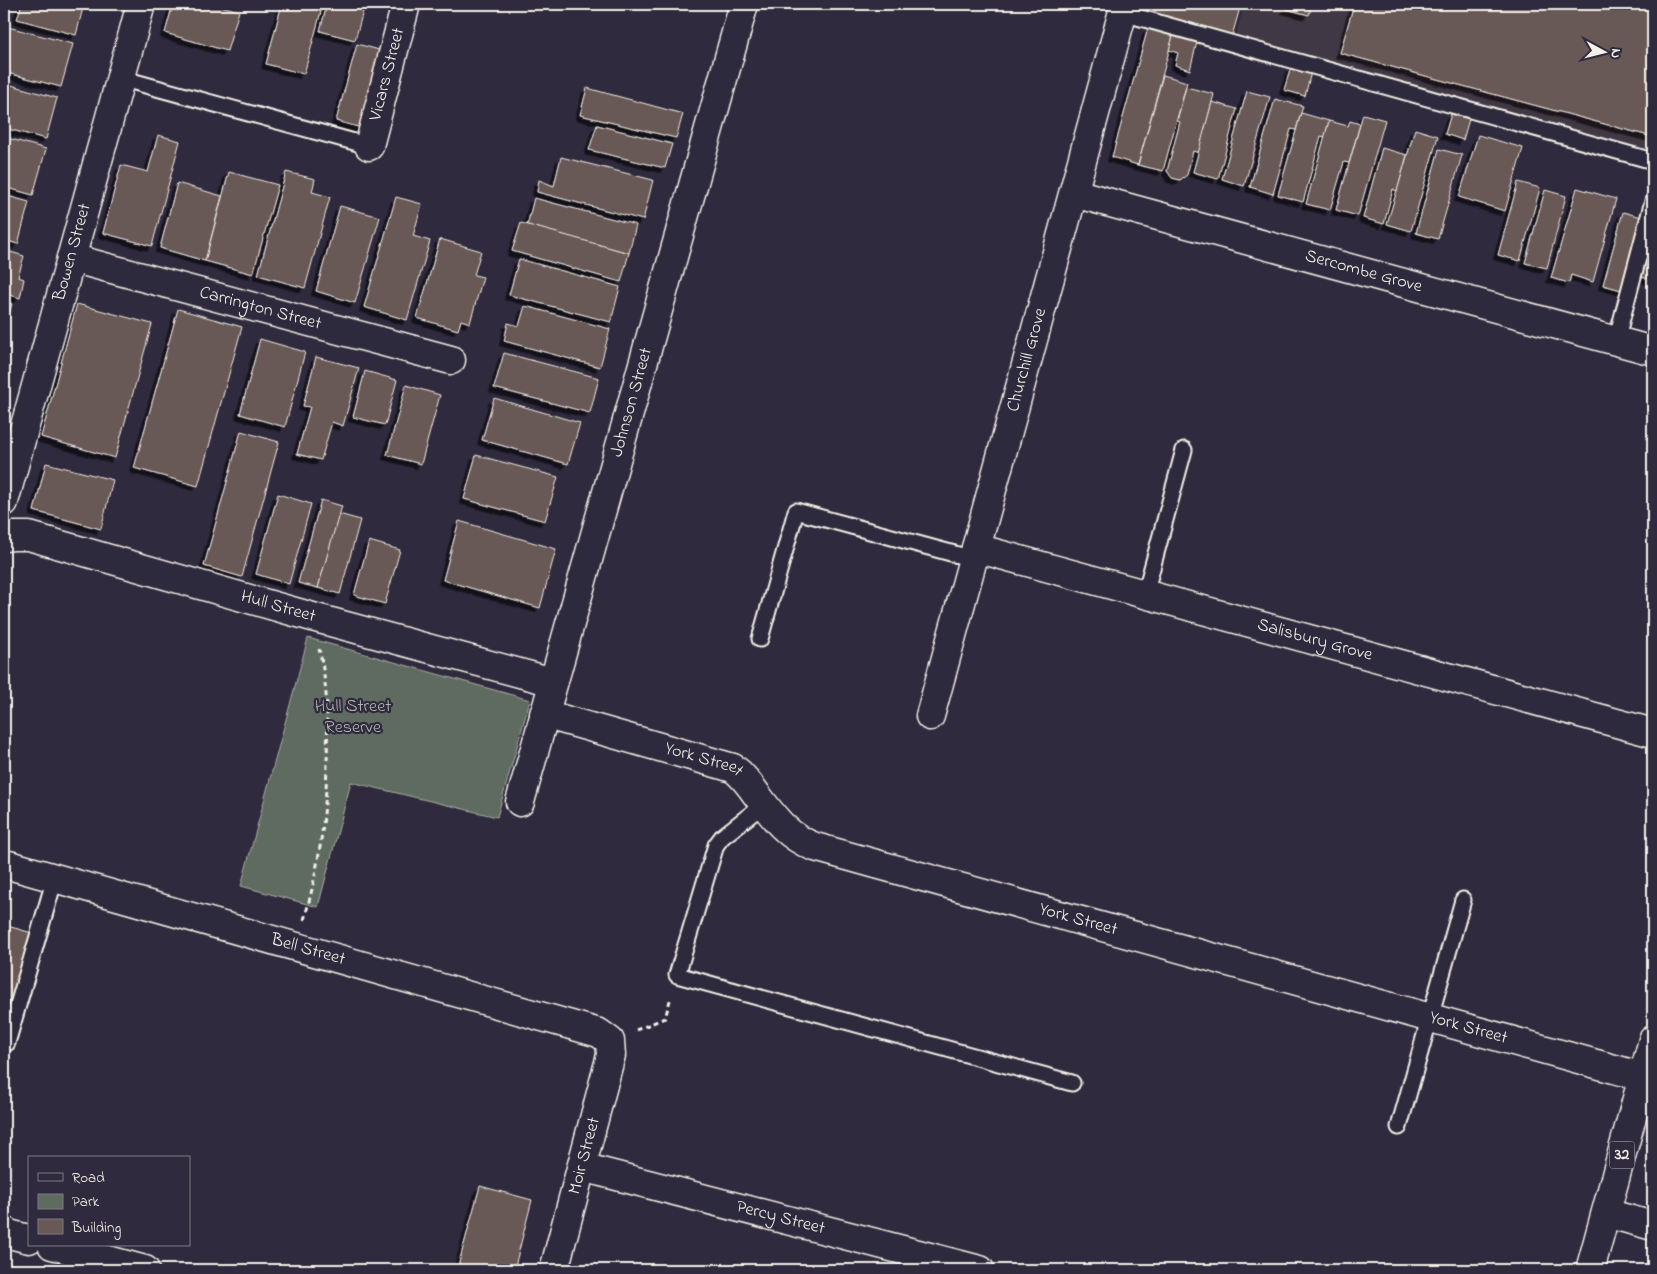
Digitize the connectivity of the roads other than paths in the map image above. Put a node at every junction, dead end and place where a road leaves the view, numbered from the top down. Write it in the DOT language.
graph roads {
  1 [pos="141,4"];
  2 [pos="406,4"];
  3 [pos="744,4"];
  4 [pos="1124,8"];
  5 [pos="120,78"];
  6 [pos="369,146"];
  7 [pos="1653,161"];
  8 [pos="1074,193"];
  9 [pos="1653,201"];
  10 [pos="71,258"];
  11 [pos="1616,341"];
  12 [pos="1653,351"];
  13 [pos="451,360"];
  14 [pos="1184,450"];
  15 [pos="4,502"];
  16 [pos="4,537"];
  17 [pos="975,553"];
  18 [pos="1145,594"];
  19 [pos="760,639"];
  20 [pos="553,682"];
  21 [pos="544,714"];
  22 [pos="930,716"];
  23 [pos="1653,733"];
  24 [pos="520,802"];
  25 [pos="764,804"];
  26 [pos="4,864"];
  27 [pos="55,878"];
  28 [pos="1463,900"];
  29 [pos="1430,1018"];
  30 [pos="1653,1040"];
  31 [pos="610,1041"];
  32 [pos="7,1043"];
  33 [pos="1643,1077"];
  34 [pos="1072,1083"];
  35 [pos="1399,1127"];
  36 [pos="582,1167"];
  37 [pos="1606,1213"];
  38 [pos="1653,1226"];
  39 [pos="4,1230"];
  40 [pos="28,1239"];
  41 [pos="56,1246"];
  42 [pos="145,1270"];
  43 [pos="554,1270"];
  44 [pos="980,1270"];
  45 [pos="1590,1270"];
  1 -- 5 [label="street, Bowen Street"];
  2 -- 6 [label="street, Vicars Street"];
  3 -- 20 [label="street, Johnson Street"];
  4 -- 7 [label="lane"];
  4 -- 8 [label="street, Churchill Grove"];
  5 -- 6 [label="lane"];
  5 -- 10 [label="street, Bowen Street"];
  8 -- 11 [label="street, Sercombe Grove"];
  8 -- 17 [label="street, Churchill Grove"];
  9 -- 11 [label="lane"];
  10 -- 13 [label="street, Carrington Street"];
  10 -- 15 [label="street, Bowen Street"];
  11 -- 12 [label="street, Sercombe Grove"];
  14 -- 18 [label="lane"];
  16 -- 20 [label="street, Hull Street"];
  17 -- 18 [label="street, Salisbury Grove"];
  17 -- 19 [label="lane"];
  17 -- 22 [label="street, Churchill Grove"];
  18 -- 23 [label="street, Salisbury Grove"];
  20 -- 21 [label="street, Johnson Street"];
  21 -- 24 [label="street, Johnson Street"];
  21 -- 25 [label="street, York Street"];
  25 -- 29 [label="street, York Street"];
  25 -- 34 [label="lane"];
  26 -- 27 [label="street, Bell Street"];
  27 -- 31 [label="street, Bell Street"];
  27 -- 32 [label="lane"];
  28 -- 29 [label="lane"];
  29 -- 33 [label="street, York Street"];
  29 -- 35 [label="lane"];
  30 -- 33 [label="street, 32"];
  31 -- 36 [label="street, Moir Street"];
  33 -- 37 [label="street, 32"];
  36 -- 43 [label="street, Moir Street"];
  36 -- 44 [label="street, Percy Street"];
  37 -- 38 [label="street"];
  37 -- 45 [label="street, 32"];
  39 -- 40 [label="street"];
  41 -- 42 [label="street"];
}
